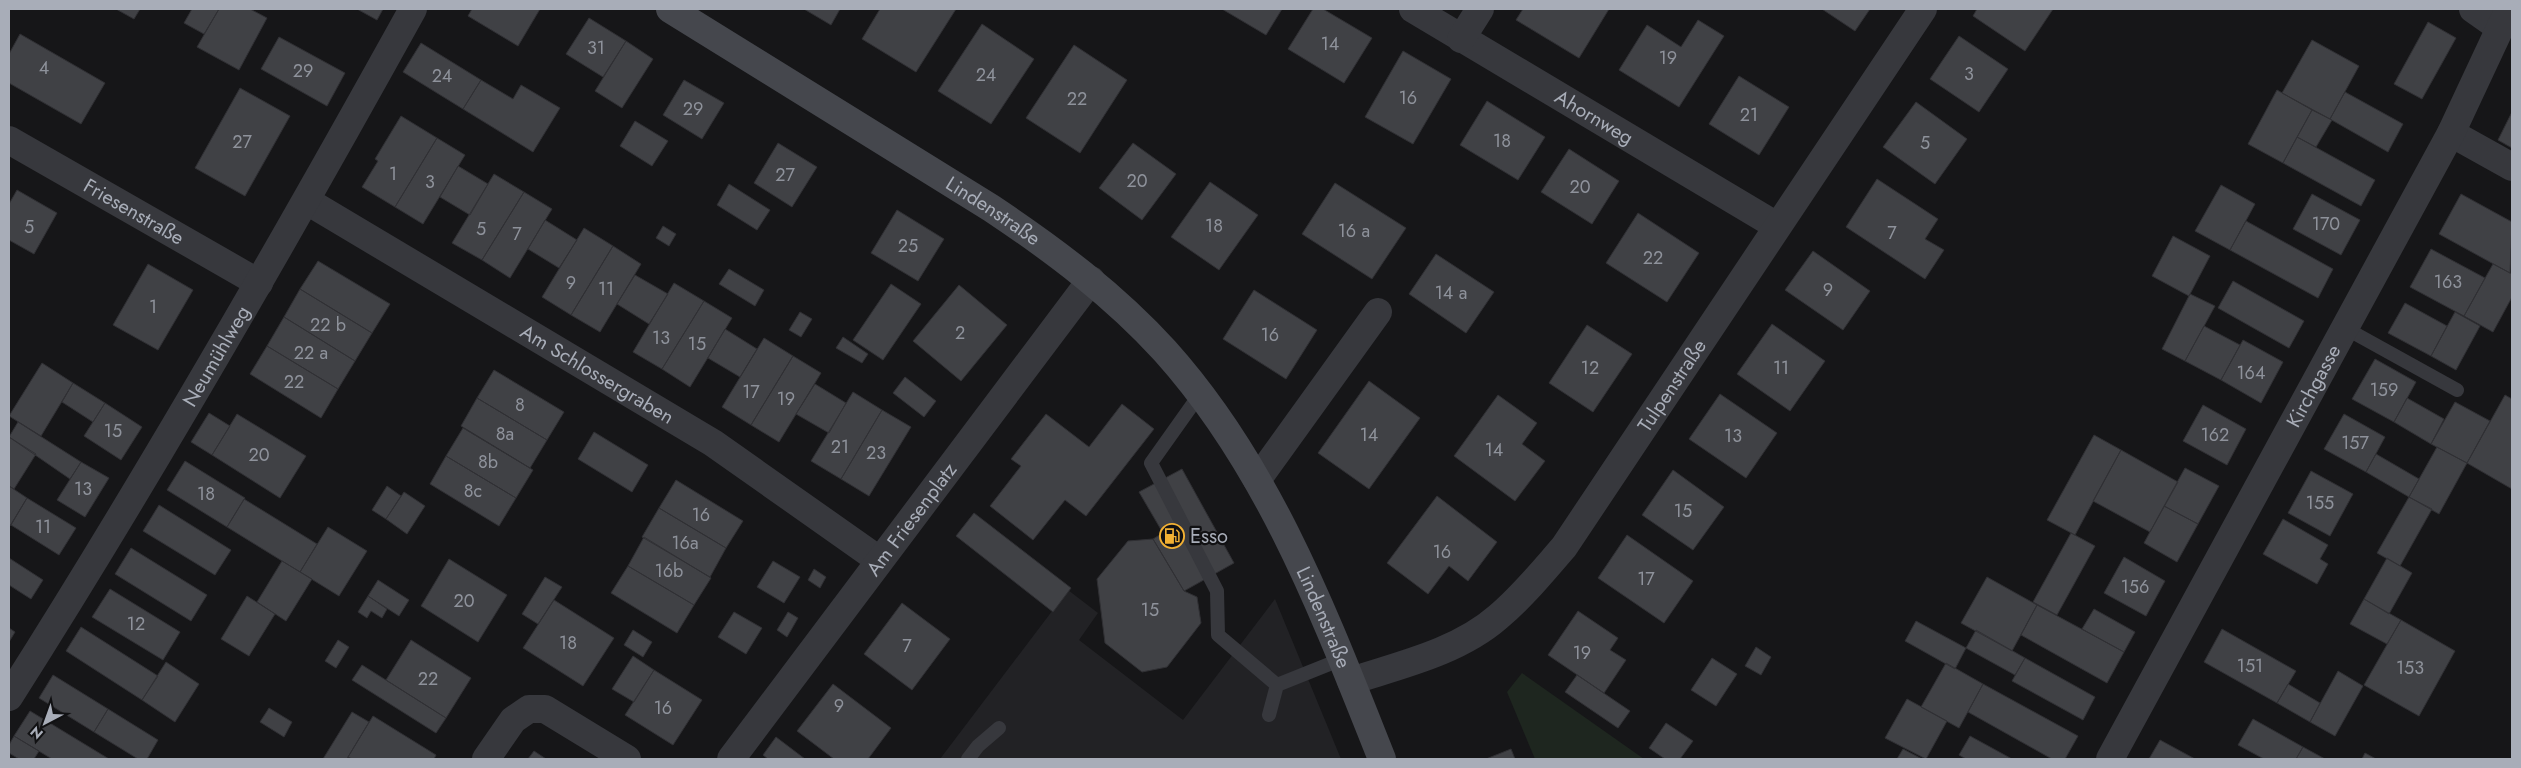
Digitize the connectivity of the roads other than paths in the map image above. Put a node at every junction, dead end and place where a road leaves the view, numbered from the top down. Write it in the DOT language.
graph roads {
  1 [pos="413,9"];
  2 [pos="670,9"];
  3 [pos="1413,9"];
  4 [pos="1480,9"];
  5 [pos="1923,9"];
  6 [pos="2473,9"];
  7 [pos="2505,18"];
  8 [pos="1461,39"];
  9 [pos="2451,133"];
  10 [pos="9,140"];
  11 [pos="2512,168"];
  12 [pos="307,200"];
  13 [pos="1777,226"];
  14 [pos="1091,280"];
  15 [pos="259,283"];
  16 [pos="1378,312"];
  17 [pos="2345,328"];
  18 [pos="2457,390"];
  19 [pos="1200,394"];
  20 [pos="1257,480"];
  21 [pos="879,560"];
  22 [pos="1346,670"];
  23 [pos="1277,685"];
  24 [pos="9,697"];
  25 [pos="1269,715"];
  26 [pos="1000,728"];
  27 [pos="486,759"];
  28 [pos="627,759"];
  29 [pos="731,759"];
  30 [pos="968,759"];
  31 [pos="1382,759"];
  32 [pos="2110,759"];
  1 -- 12 [label="street, Neumühlweg"];
  2 -- 14 [label="main road, Lindenstraße"];
  3 -- 8 [label="street, Ahornweg"];
  4 -- 8 [label="street"];
  5 -- 13 [label="street, Tulpenstraße"];
  6 -- 7 [label="street"];
  7 -- 9 [label="street, Kirchgasse"];
  8 -- 13 [label="street, Ahornweg"];
  9 -- 11 [label="street"];
  9 -- 17 [label="street, Kirchgasse"];
  10 -- 15 [label="street, Friesenstraße"];
  12 -- 15 [label="street, Neumühlweg"];
  12 -- 21 [label="street, Am Schlossergraben"];
  13 -- 22 [label="street, Tulpenstraße"];
  14 -- 19 [label="main road, Lindenstraße"];
  14 -- 21 [label="street, Am Friesenplatz"];
  15 -- 24 [label="street, Neumühlweg"];
  16 -- 20 [label="street"];
  17 -- 18 [label="lane"];
  17 -- 32 [label="street, Kirchgasse"];
  19 -- 20 [label="main road, Lindenstraße"];
  19 -- 23 [label="lane"];
  20 -- 22 [label="main road, Lindenstraße"];
  21 -- 29 [label="street, Am Friesenplatz"];
  22 -- 23 [label="lane"];
  22 -- 31 [label="main road, Lindenstraße"];
  23 -- 25 [label="lane"];
  26 -- 30 [label="lane"];
  27 -- 28 [label="street"];
}
